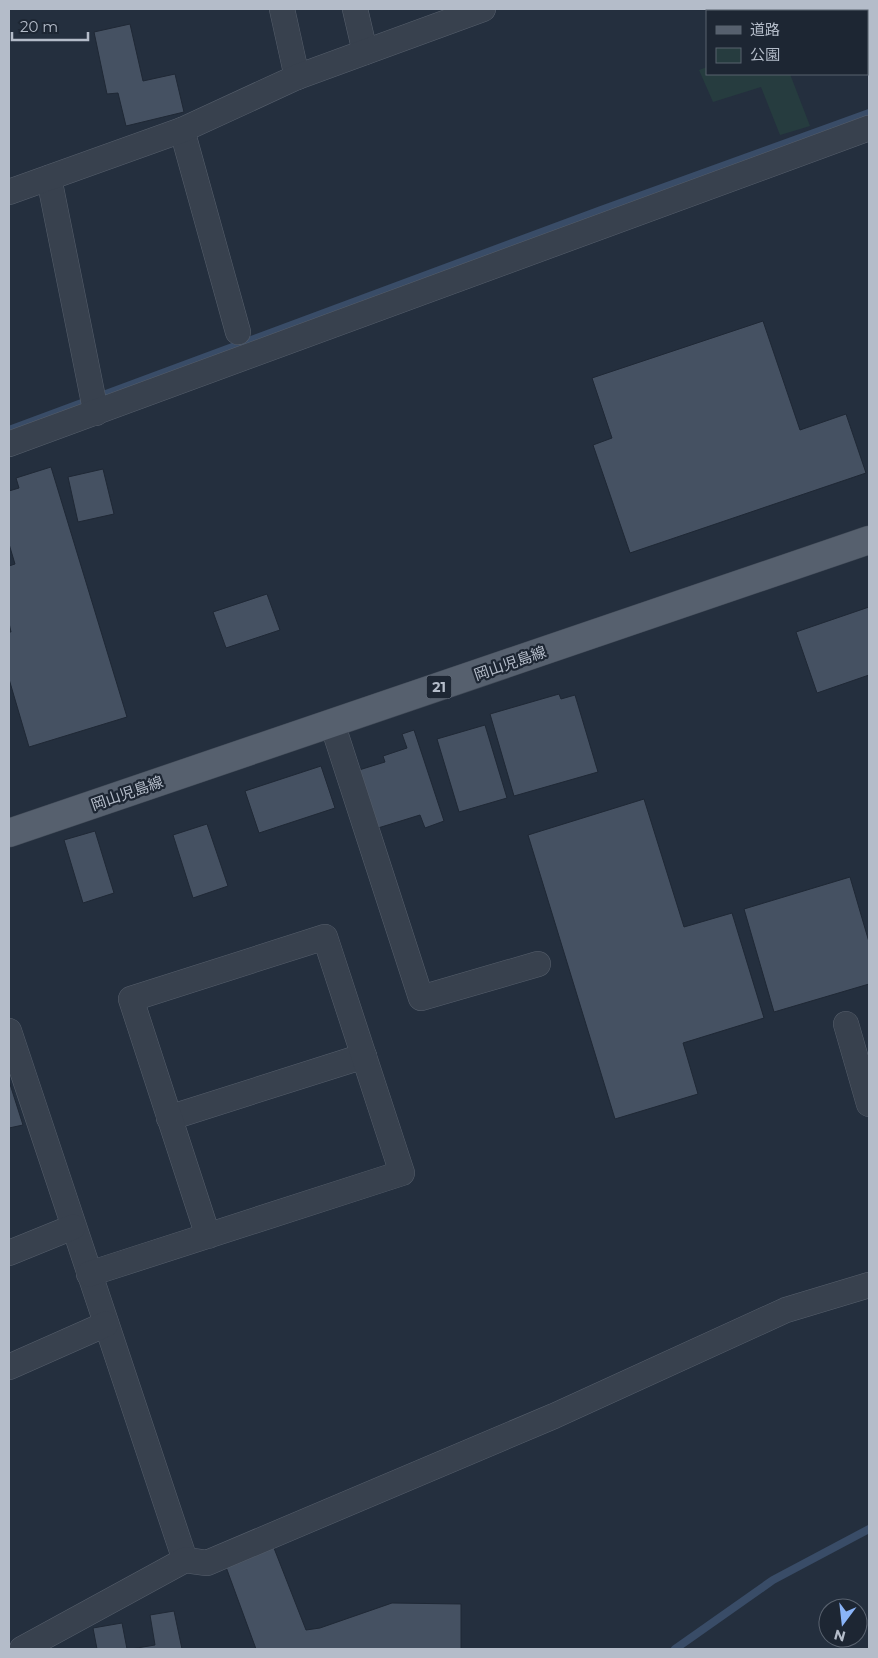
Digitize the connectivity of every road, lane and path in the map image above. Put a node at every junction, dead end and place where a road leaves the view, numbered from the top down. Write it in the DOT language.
graph roads {
  1 [pos="282,9"];
  2 [pos="355,9"];
  3 [pos="483,9"];
  4 [pos="365,52"];
  5 [pos="297,76"];
  6 [pos="869,128"];
  7 [pos="182,130"];
  8 [pos="48,178"];
  9 [pos="9,192"];
  10 [pos="238,332"];
  11 [pos="95,404"];
  12 [pos="9,444"];
  13 [pos="869,540"];
  14 [pos="332,723"];
  15 [pos="9,833"];
  16 [pos="538,964"];
  17 [pos="846,1024"];
  18 [pos="9,1031"];
  19 [pos="364,1056"];
  20 [pos="869,1104"];
  21 [pos="169,1118"];
  22 [pos="73,1227"];
  23 [pos="208,1236"];
  24 [pos="9,1253"];
  25 [pos="89,1274"];
  26 [pos="869,1285"];
  27 [pos="106,1324"];
  28 [pos="9,1367"];
  29 [pos="185,1560"];
  30 [pos="22,1649"];
  1 -- 5 [label="street"];
  2 -- 4 [label="street"];
  3 -- 4 [label="street"];
  4 -- 5 [label="street"];
  5 -- 7 [label="street"];
  6 -- 11 [label="street"];
  7 -- 8 [label="street"];
  7 -- 10 [label="street"];
  8 -- 9 [label="street"];
  8 -- 11 [label="street"];
  11 -- 12 [label="street"];
  13 -- 14 [label="main road, 岡山児島線 / 21"];
  14 -- 15 [label="main road, 岡山児島線 / 21"];
  14 -- 16 [label="street"];
  17 -- 20 [label="street"];
  18 -- 22 [label="street"];
  19 -- 21 [label="street"];
  19 -- 21 [label="street"];
  19 -- 23 [label="street"];
  21 -- 23 [label="street"];
  22 -- 24 [label="street"];
  22 -- 25 [label="street"];
  23 -- 25 [label="street"];
  25 -- 27 [label="street"];
  26 -- 29 [label="street"];
  27 -- 28 [label="street"];
  27 -- 29 [label="street"];
  29 -- 30 [label="street"];
}
